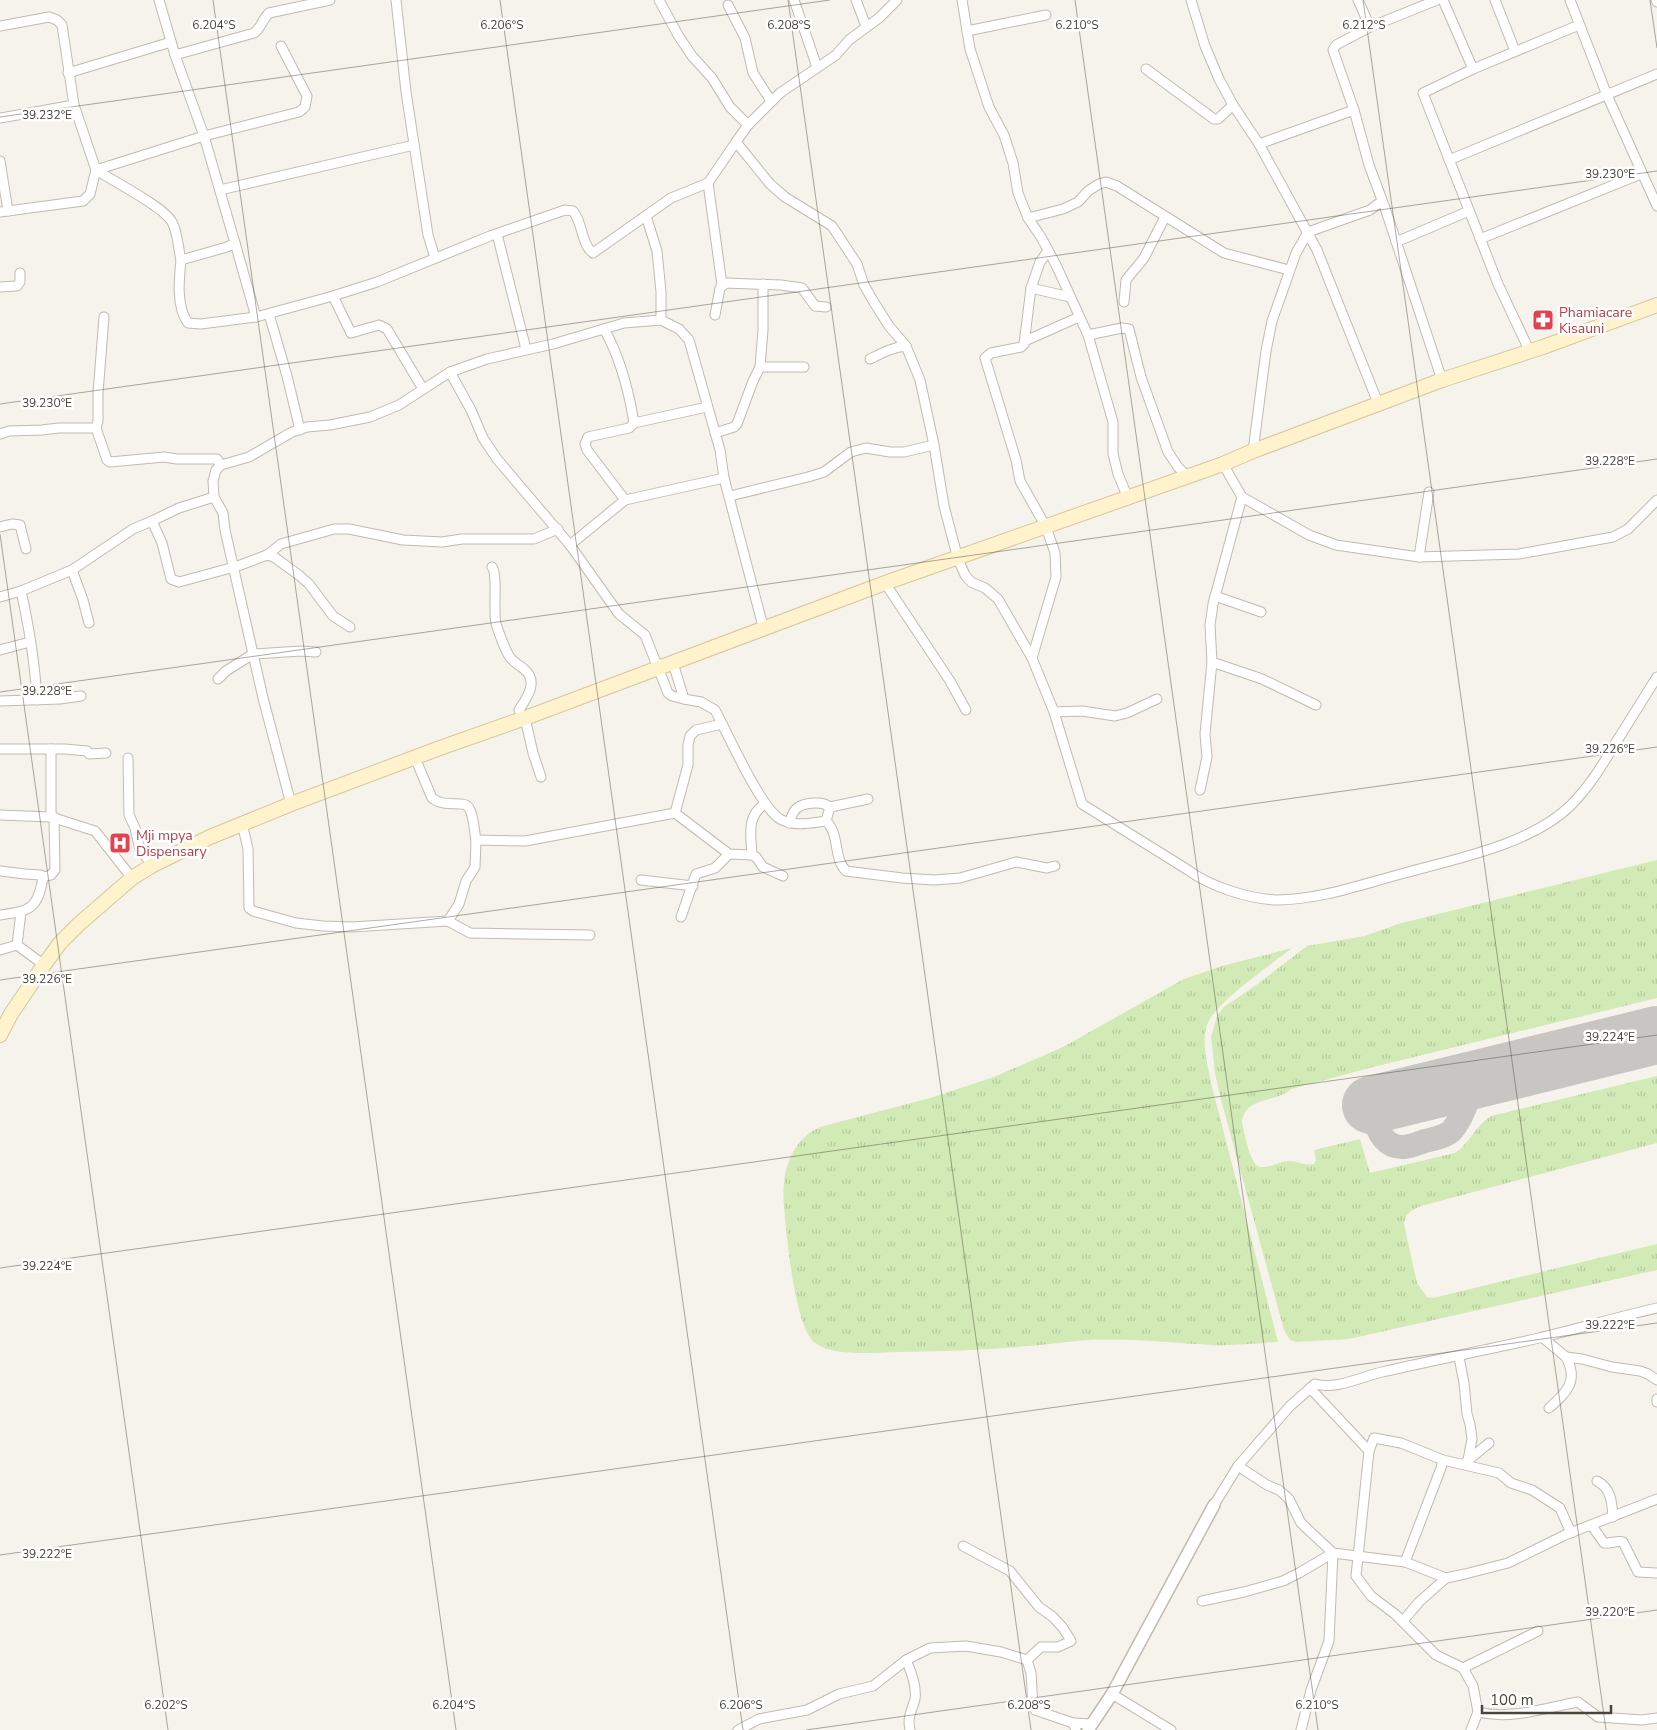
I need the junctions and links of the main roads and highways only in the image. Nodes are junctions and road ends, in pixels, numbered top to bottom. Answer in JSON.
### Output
{"nodes":[{"id":1,"x":1657,"y":305,"type":"edge"},
{"id":2,"x":0,"y":1035,"type":"edge"}],
"edges":[{"from":1,"to":2,"type":"main road"}]}
